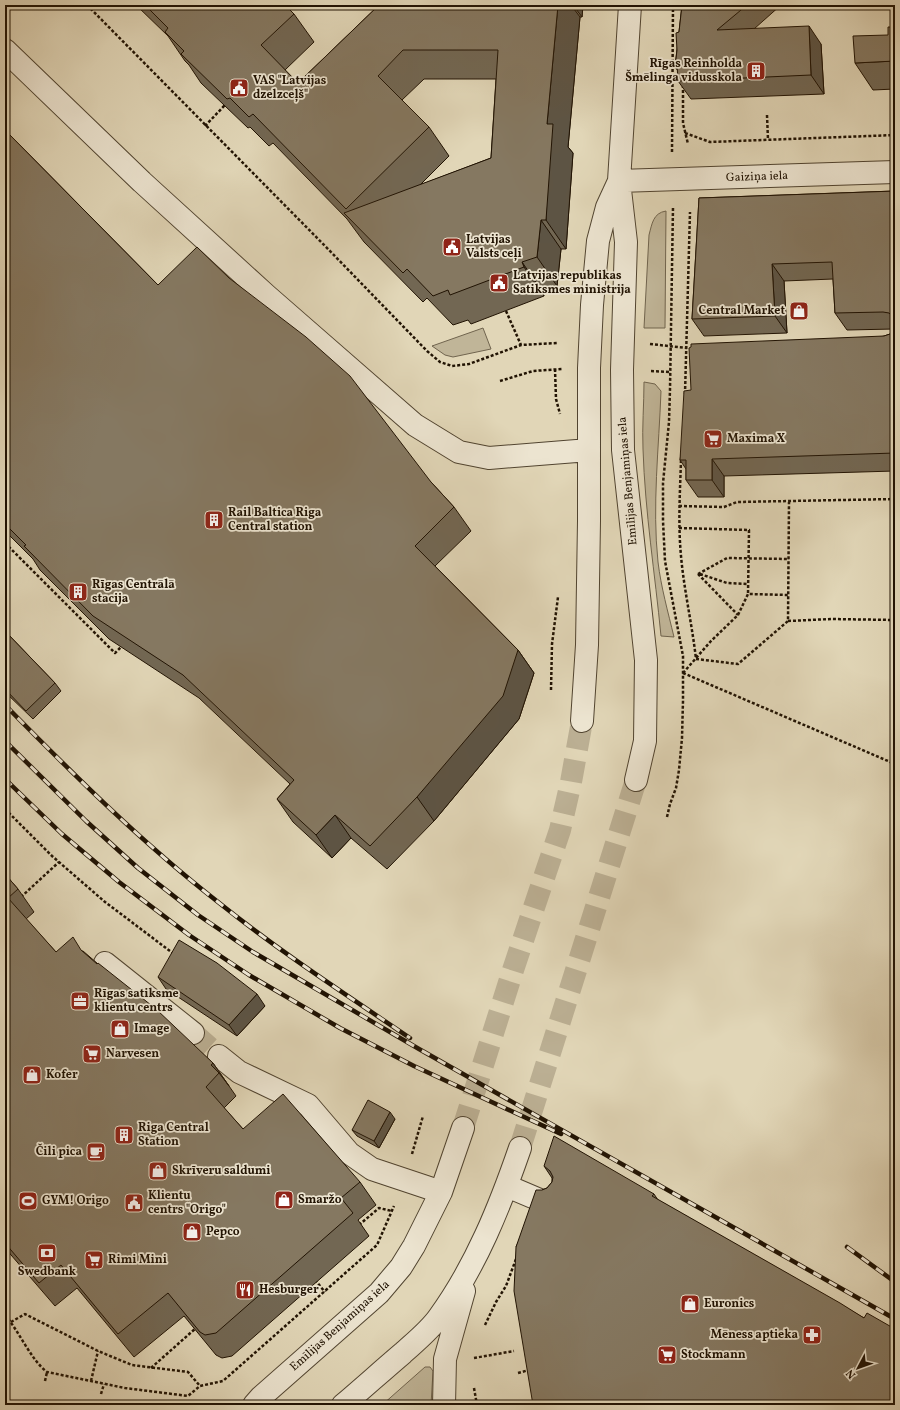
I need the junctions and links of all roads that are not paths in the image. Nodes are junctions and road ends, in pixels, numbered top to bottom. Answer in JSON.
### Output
{"nodes":[{"id":1,"x":630,"y":5,"type":"edge"},
{"id":2,"x":5,"y":50,"type":"edge"},
{"id":3,"x":895,"y":172,"type":"edge"},
{"id":4,"x":619,"y":181,"type":"junction"},
{"id":5,"x":589,"y":450,"type":"junction"},
{"id":6,"x":582,"y":721,"type":"tunnel mouth"},
{"id":7,"x":636,"y":780,"type":"tunnel mouth"},
{"id":8,"x":105,"y":963,"type":"dead end"},
{"id":9,"x":194,"y":1033,"type":"tunnel mouth"},
{"id":10,"x":219,"y":1056,"type":"tunnel mouth"},
{"id":11,"x":463,"y":1128,"type":"tunnel mouth"},
{"id":12,"x":520,"y":1148,"type":"tunnel mouth"},
{"id":13,"x":507,"y":1186,"type":"junction"},
{"id":14,"x":441,"y":1192,"type":"junction"},
{"id":15,"x":562,"y":1209,"type":"edge"},
{"id":16,"x":469,"y":1269,"type":"junction"},
{"id":17,"x":254,"y":1405,"type":"edge"},
{"id":18,"x":344,"y":1405,"type":"edge"},
{"id":19,"x":444,"y":1405,"type":"edge"}],
"edges":[{"from":1,"to":4,"type":"street","name":"Emīlijas Benjamiņas iela"},
{"from":2,"to":5,"type":"street"},
{"from":3,"to":4,"type":"street","name":"Gaiziņa iela"},
{"from":4,"to":5,"type":"street","name":"Emīlijas Benjamiņas iela"},
{"from":4,"to":7,"type":"street","name":"Emīlijas Benjamiņas iela"},
{"from":5,"to":6,"type":"street","name":"Emīlijas Benjamiņas iela"},
{"from":8,"to":9,"type":"street"},
{"from":10,"to":14,"type":"street"},
{"from":11,"to":14,"type":"street","name":"Emīlijas Benjamiņas iela"},
{"from":12,"to":13,"type":"street"},
{"from":13,"to":15,"type":"street"},
{"from":13,"to":16,"type":"street"},
{"from":14,"to":17,"type":"street","name":"Emīlijas Benjamiņas iela"},
{"from":16,"to":18,"type":"street"},
{"from":16,"to":19,"type":"street"}]}
